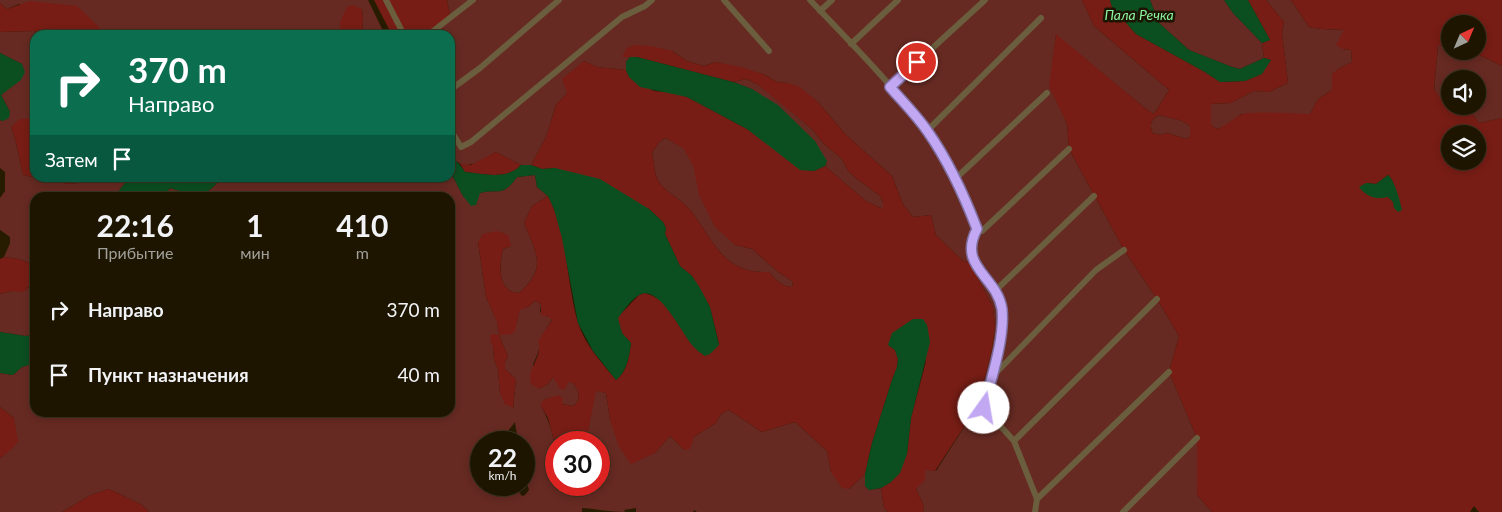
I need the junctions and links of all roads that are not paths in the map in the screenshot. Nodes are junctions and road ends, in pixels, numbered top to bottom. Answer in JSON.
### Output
{"nodes":[{"id":1,"x":386,"y":0,"type":"edge"},
{"id":2,"x":473,"y":0,"type":"edge"},
{"id":3,"x":559,"y":0,"type":"edge"},
{"id":4,"x":652,"y":0,"type":"edge"},
{"id":5,"x":724,"y":0,"type":"edge"},
{"id":6,"x":810,"y":0,"type":"edge"},
{"id":7,"x":832,"y":0,"type":"edge"},
{"id":8,"x":898,"y":0,"type":"edge"},
{"id":9,"x":985,"y":0,"type":"edge"},
{"id":10,"x":820,"y":11,"type":"junction"},
{"id":11,"x":1041,"y":18,"type":"dead end"},
{"id":12,"x":401,"y":30,"type":"edge"},
{"id":13,"x":434,"y":30,"type":"edge"},
{"id":14,"x":851,"y":44,"type":"junction"},
{"id":15,"x":769,"y":50,"type":"dead end"},
{"id":16,"x":455,"y":86,"type":"edge"},
{"id":17,"x":890,"y":87,"type":"junction"},
{"id":18,"x":1047,"y":93,"type":"dead end"},
{"id":19,"x":927,"y":131,"type":"junction"},
{"id":20,"x":455,"y":136,"type":"edge"},
{"id":21,"x":1069,"y":149,"type":"dead end"},
{"id":22,"x":955,"y":179,"type":"junction"},
{"id":23,"x":1094,"y":196,"type":"dead end"},
{"id":24,"x":977,"y":229,"type":"junction"},
{"id":25,"x":1124,"y":250,"type":"dead end"},
{"id":26,"x":995,"y":291,"type":"junction"},
{"id":27,"x":1157,"y":299,"type":"dead end"},
{"id":28,"x":1169,"y":372,"type":"dead end"},
{"id":29,"x":992,"y":378,"type":"junction"},
{"id":30,"x":1196,"y":438,"type":"dead end"},
{"id":31,"x":1014,"y":441,"type":"junction"},
{"id":32,"x":1037,"y":499,"type":"junction"},
{"id":33,"x":1035,"y":512,"type":"edge"},
{"id":34,"x":1123,"y":512,"type":"edge"}],
"edges":[{"from":1,"to":12,"type":"street"},
{"from":2,"to":13,"type":"street"},
{"from":3,"to":16,"type":"street"},
{"from":4,"to":20,"type":"street"},
{"from":5,"to":15,"type":"street"},
{"from":6,"to":10,"type":"street"},
{"from":7,"to":10,"type":"street"},
{"from":8,"to":14,"type":"street"},
{"from":9,"to":17,"type":"street"},
{"from":10,"to":14,"type":"street"},
{"from":11,"to":19,"type":"street"},
{"from":14,"to":17,"type":"street"},
{"from":17,"to":19,"type":"street"},
{"from":18,"to":22,"type":"street"},
{"from":19,"to":22,"type":"street"},
{"from":21,"to":24,"type":"street"},
{"from":22,"to":24,"type":"street"},
{"from":23,"to":26,"type":"street"},
{"from":24,"to":26,"type":"street"},
{"from":25,"to":29,"type":"street"},
{"from":26,"to":29,"type":"street"},
{"from":27,"to":31,"type":"street"},
{"from":28,"to":32,"type":"street"},
{"from":29,"to":31,"type":"street"},
{"from":30,"to":34,"type":"street"},
{"from":31,"to":32,"type":"street"},
{"from":32,"to":33,"type":"street"}]}
